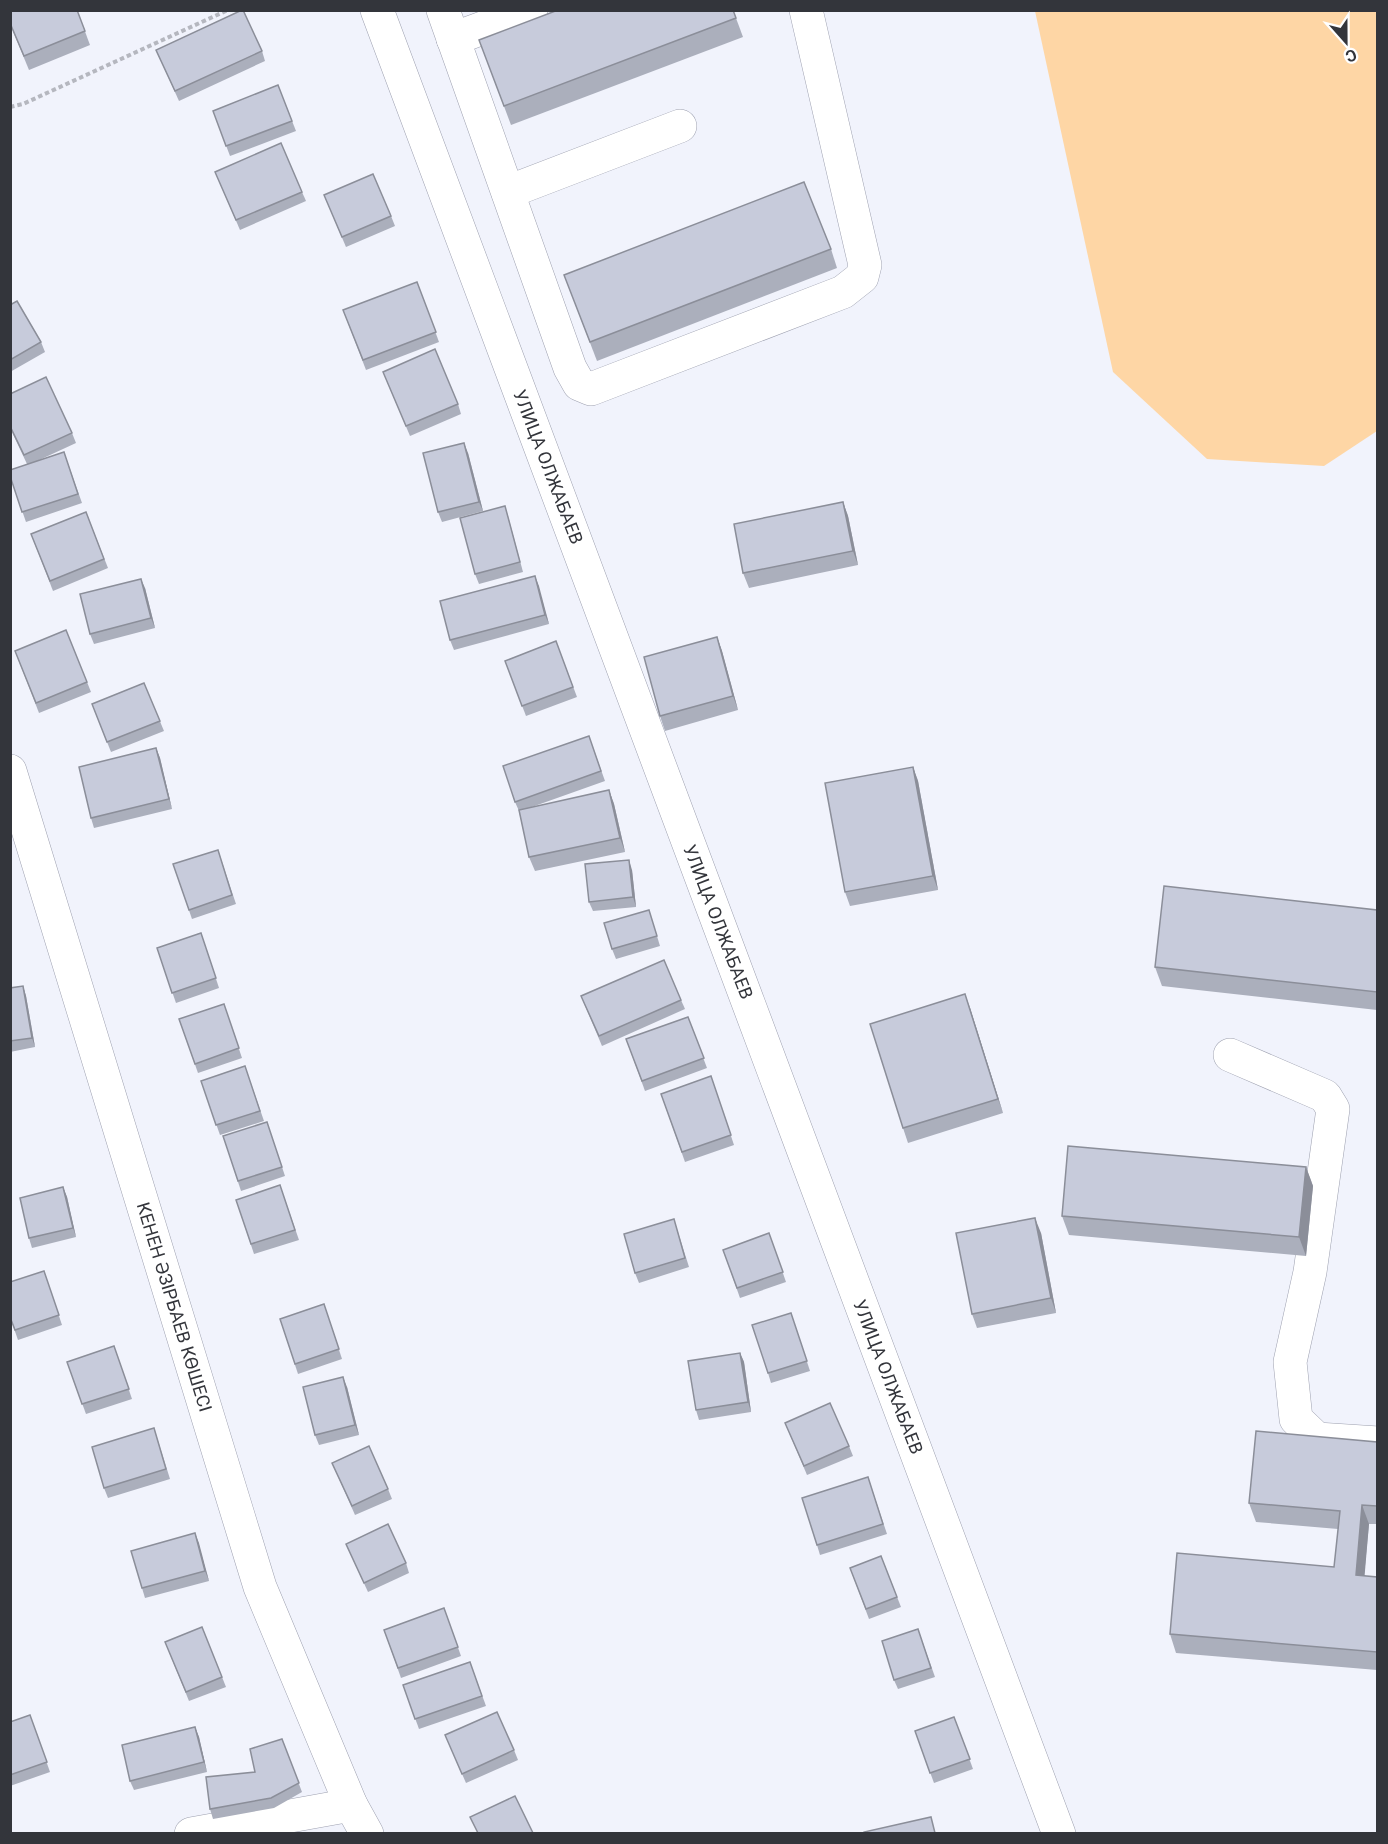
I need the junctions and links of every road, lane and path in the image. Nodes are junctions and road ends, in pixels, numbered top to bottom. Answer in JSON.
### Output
{"nodes":[{"id":1,"x":228,"y":10,"type":"edge"},
{"id":2,"x":377,"y":10,"type":"edge"},
{"id":3,"x":531,"y":10,"type":"edge"},
{"id":4,"x":806,"y":10,"type":"edge"},
{"id":5,"x":448,"y":25,"type":"edge"},
{"id":6,"x":10,"y":107,"type":"edge"},
{"id":7,"x":680,"y":126,"type":"dead end"},
{"id":8,"x":508,"y":192,"type":"junction"},
{"id":9,"x":10,"y":771,"type":"edge"},
{"id":10,"x":1230,"y":1055,"type":"dead end"},
{"id":11,"x":1377,"y":1443,"type":"edge"},
{"id":12,"x":351,"y":1805,"type":"junction"},
{"id":13,"x":191,"y":1833,"type":"edge"},
{"id":14,"x":367,"y":1833,"type":"edge"},
{"id":15,"x":1059,"y":1833,"type":"edge"}],
"edges":[{"from":1,"to":6,"type":"path"},
{"from":2,"to":15,"type":"street","name":"УЛИЦА ОЛЖАБАЕВ"},
{"from":3,"to":5,"type":"street"},
{"from":4,"to":8,"type":"street"},
{"from":5,"to":8,"type":"street"},
{"from":7,"to":8,"type":"street"},
{"from":9,"to":12,"type":"street","name":"КЕНЕН ӘЗІРБАЕВ КӨШЕСІ"},
{"from":10,"to":11,"type":"street"},
{"from":12,"to":13,"type":"street"},
{"from":12,"to":14,"type":"street","name":"КЕНЕН ӘЗІРБАЕВ КӨШЕСІ"}]}
